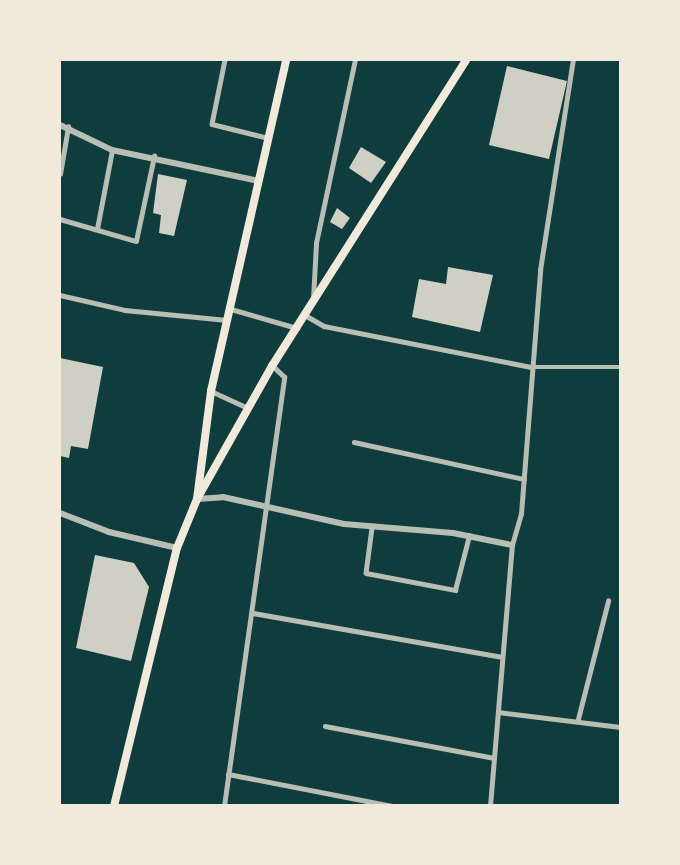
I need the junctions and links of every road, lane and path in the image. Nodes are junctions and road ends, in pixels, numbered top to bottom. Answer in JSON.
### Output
{"nodes":[{"id":1,"x":225,"y":60,"type":"edge"},
{"id":2,"x":286,"y":60,"type":"edge"},
{"id":3,"x":355,"y":60,"type":"edge"},
{"id":4,"x":466,"y":60,"type":"edge"},
{"id":5,"x":573,"y":60,"type":"edge"},
{"id":6,"x":60,"y":125,"type":"edge"},
{"id":7,"x":68,"y":127,"type":"junction"},
{"id":8,"x":269,"y":138,"type":"junction"},
{"id":9,"x":113,"y":150,"type":"junction"},
{"id":10,"x":154,"y":156,"type":"junction"},
{"id":11,"x":60,"y":174,"type":"edge"},
{"id":12,"x":259,"y":181,"type":"junction"},
{"id":13,"x":60,"y":219,"type":"edge"},
{"id":14,"x":97,"y":229,"type":"junction"},
{"id":15,"x":60,"y":295,"type":"edge"},
{"id":16,"x":313,"y":299,"type":"junction"},
{"id":17,"x":231,"y":309,"type":"junction"},
{"id":18,"x":305,"y":315,"type":"junction"},
{"id":19,"x":228,"y":321,"type":"junction"},
{"id":20,"x":297,"y":328,"type":"junction"},
{"id":21,"x":272,"y":366,"type":"junction"},
{"id":22,"x":532,"y":367,"type":"junction"},
{"id":23,"x":621,"y":367,"type":"edge"},
{"id":24,"x":211,"y":391,"type":"junction"},
{"id":25,"x":248,"y":408,"type":"junction"},
{"id":26,"x":354,"y":442,"type":"dead end"},
{"id":27,"x":524,"y":479,"type":"junction"},
{"id":28,"x":197,"y":499,"type":"junction"},
{"id":29,"x":266,"y":505,"type":"junction"},
{"id":30,"x":60,"y":513,"type":"edge"},
{"id":31,"x":372,"y":528,"type":"junction"},
{"id":32,"x":469,"y":536,"type":"junction"},
{"id":33,"x":512,"y":545,"type":"junction"},
{"id":34,"x":177,"y":548,"type":"junction"},
{"id":35,"x":608,"y":601,"type":"dead end"},
{"id":36,"x":253,"y":613,"type":"junction"},
{"id":37,"x":502,"y":657,"type":"junction"},
{"id":38,"x":498,"y":712,"type":"junction"},
{"id":39,"x":578,"y":719,"type":"junction"},
{"id":40,"x":325,"y":726,"type":"dead end"},
{"id":41,"x":621,"y":727,"type":"edge"},
{"id":42,"x":494,"y":758,"type":"junction"},
{"id":43,"x":228,"y":774,"type":"junction"},
{"id":44,"x":114,"y":806,"type":"edge"},
{"id":45,"x":224,"y":806,"type":"edge"},
{"id":46,"x":392,"y":806,"type":"edge"},
{"id":47,"x":490,"y":806,"type":"edge"}],
"edges":[{"from":1,"to":8,"type":"street"},
{"from":2,"to":8,"type":"main road"},
{"from":3,"to":16,"type":"street"},
{"from":4,"to":16,"type":"main road"},
{"from":5,"to":22,"type":"street"},
{"from":6,"to":7,"type":"street"},
{"from":7,"to":9,"type":"street"},
{"from":7,"to":11,"type":"street"},
{"from":8,"to":12,"type":"main road"},
{"from":9,"to":10,"type":"street"},
{"from":9,"to":14,"type":"street"},
{"from":10,"to":12,"type":"street"},
{"from":10,"to":14,"type":"street"},
{"from":12,"to":17,"type":"main road"},
{"from":13,"to":14,"type":"street"},
{"from":15,"to":19,"type":"street"},
{"from":16,"to":18,"type":"main road"},
{"from":17,"to":19,"type":"main road"},
{"from":17,"to":20,"type":"street"},
{"from":18,"to":20,"type":"main road"},
{"from":18,"to":22,"type":"street"},
{"from":19,"to":24,"type":"main road"},
{"from":20,"to":21,"type":"main road"},
{"from":21,"to":25,"type":"main road"},
{"from":21,"to":29,"type":"street"},
{"from":22,"to":23,"type":"street"},
{"from":22,"to":27,"type":"street"},
{"from":24,"to":25,"type":"street"},
{"from":24,"to":28,"type":"main road"},
{"from":25,"to":28,"type":"main road"},
{"from":26,"to":27,"type":"street"},
{"from":27,"to":33,"type":"street"},
{"from":28,"to":29,"type":"street"},
{"from":28,"to":34,"type":"main road"},
{"from":29,"to":31,"type":"street"},
{"from":29,"to":36,"type":"street"},
{"from":30,"to":34,"type":"street"},
{"from":31,"to":32,"type":"street"},
{"from":31,"to":32,"type":"street"},
{"from":32,"to":33,"type":"street"},
{"from":33,"to":37,"type":"street"},
{"from":34,"to":44,"type":"main road"},
{"from":35,"to":39,"type":"street"},
{"from":36,"to":37,"type":"street"},
{"from":36,"to":43,"type":"street"},
{"from":37,"to":38,"type":"street"},
{"from":38,"to":39,"type":"street"},
{"from":38,"to":42,"type":"street"},
{"from":39,"to":41,"type":"street"},
{"from":40,"to":42,"type":"street"},
{"from":42,"to":47,"type":"street"},
{"from":43,"to":45,"type":"street"},
{"from":43,"to":46,"type":"street"}]}
